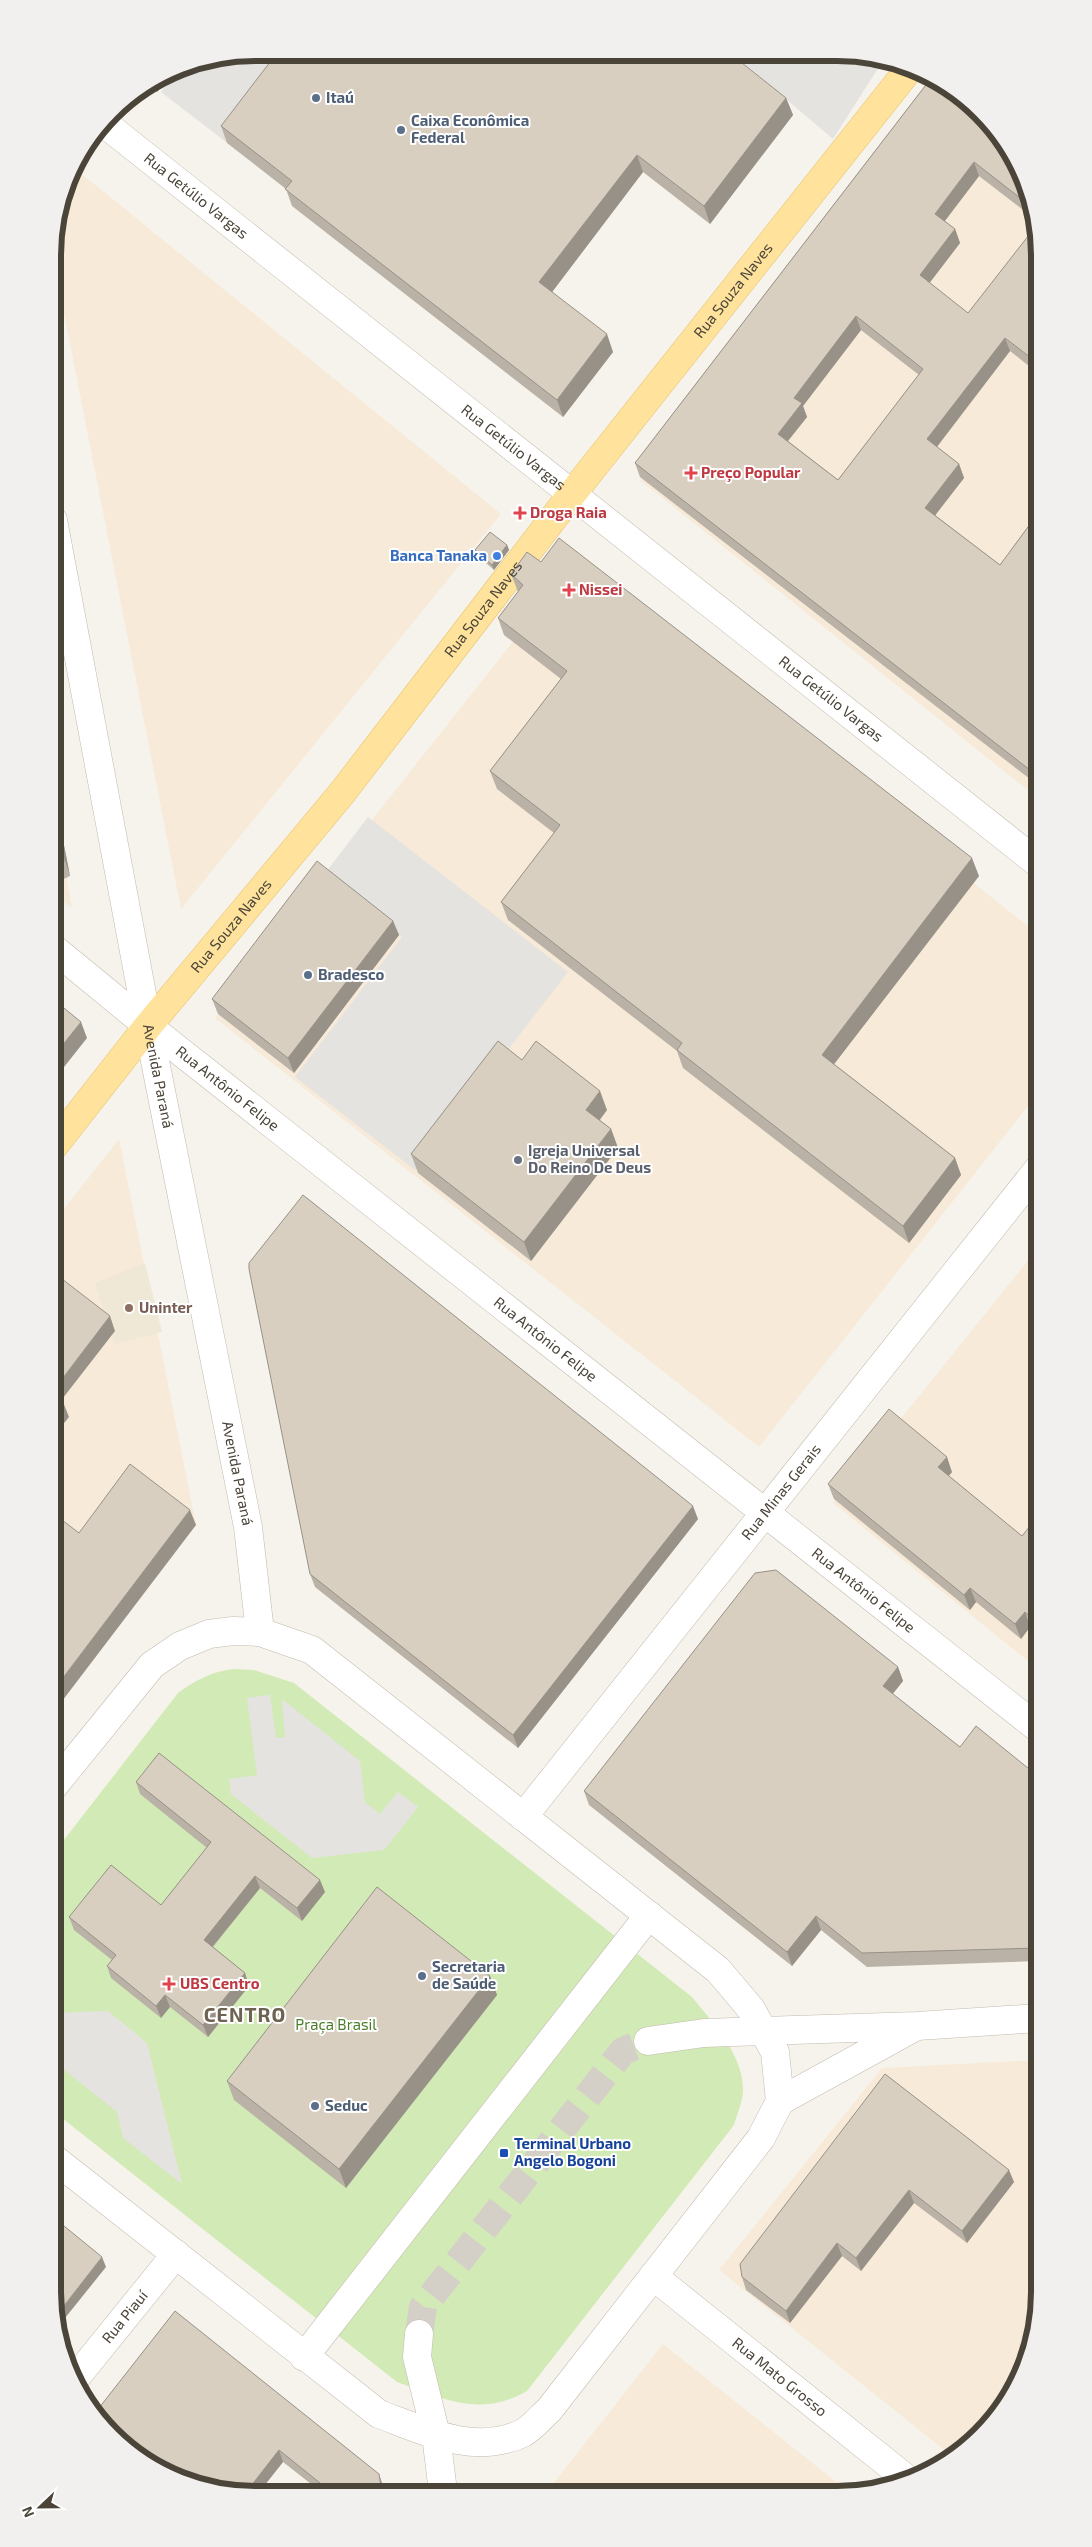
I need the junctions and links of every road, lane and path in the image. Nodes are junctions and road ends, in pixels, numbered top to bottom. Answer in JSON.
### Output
{"nodes":[{"id":1,"x":905,"y":74,"type":"edge"},
{"id":2,"x":109,"y":127,"type":"edge"},
{"id":3,"x":572,"y":494,"type":"junction"},
{"id":4,"x":61,"y":563,"type":"edge"},
{"id":5,"x":1031,"y":858,"type":"edge"},
{"id":6,"x":61,"y":955,"type":"edge"},
{"id":7,"x":148,"y":1026,"type":"junction"},
{"id":8,"x":61,"y":1137,"type":"edge"},
{"id":9,"x":1031,"y":1178,"type":"edge"},
{"id":10,"x":766,"y":1511,"type":"junction"},
{"id":11,"x":260,"y":1632,"type":"junction"},
{"id":12,"x":1031,"y":1722,"type":"edge"},
{"id":13,"x":61,"y":1777,"type":"edge"},
{"id":14,"x":523,"y":1817,"type":"junction"},
{"id":15,"x":648,"y":1915,"type":"junction"},
{"id":16,"x":1031,"y":2019,"type":"edge"},
{"id":17,"x":916,"y":2026,"type":"junction"},
{"id":18,"x":764,"y":2031,"type":"junction"},
{"id":19,"x":648,"y":2041,"type":"tunnel mouth"},
{"id":20,"x":780,"y":2101,"type":"junction"},
{"id":21,"x":61,"y":2165,"type":"edge"},
{"id":22,"x":176,"y":2254,"type":"junction"},
{"id":23,"x":653,"y":2276,"type":"junction"},
{"id":24,"x":419,"y":2334,"type":"tunnel mouth"},
{"id":25,"x":304,"y":2357,"type":"junction"},
{"id":26,"x":79,"y":2374,"type":"edge"},
{"id":27,"x":436,"y":2435,"type":"junction"},
{"id":28,"x":901,"y":2474,"type":"edge"},
{"id":29,"x":442,"y":2486,"type":"edge"}],
"edges":[{"from":1,"to":3,"type":"main road","name":"Rua Souza Naves"},
{"from":2,"to":3,"type":"street","name":"Rua Getúlio Vargas"},
{"from":3,"to":5,"type":"street","name":"Rua Getúlio Vargas"},
{"from":3,"to":7,"type":"main road","name":"Rua Souza Naves"},
{"from":4,"to":7,"type":"street","name":"Avenida Paraná"},
{"from":6,"to":7,"type":"street","name":"Rua Antônio Felipe"},
{"from":7,"to":8,"type":"main road","name":"Rua Souza Naves"},
{"from":7,"to":10,"type":"street","name":"Rua Antônio Felipe"},
{"from":7,"to":11,"type":"street","name":"Avenida Paraná"},
{"from":9,"to":10,"type":"street","name":"Rua Minas Gerais"},
{"from":10,"to":12,"type":"street","name":"Rua Antônio Felipe"},
{"from":10,"to":14,"type":"street","name":"Rua Minas Gerais"},
{"from":11,"to":13,"type":"street"},
{"from":11,"to":14,"type":"street"},
{"from":14,"to":15,"type":"street"},
{"from":15,"to":18,"type":"street"},
{"from":15,"to":25,"type":"street"},
{"from":16,"to":17,"type":"street"},
{"from":17,"to":18,"type":"street"},
{"from":17,"to":20,"type":"street"},
{"from":18,"to":19,"type":"street"},
{"from":18,"to":20,"type":"street"},
{"from":20,"to":23,"type":"street"},
{"from":21,"to":22,"type":"street"},
{"from":22,"to":25,"type":"street"},
{"from":22,"to":26,"type":"street","name":"Rua Piauí"},
{"from":23,"to":27,"type":"street"},
{"from":23,"to":28,"type":"street","name":"Rua Mato Grosso"},
{"from":24,"to":27,"type":"street"},
{"from":25,"to":27,"type":"street"},
{"from":27,"to":29,"type":"street"}]}
